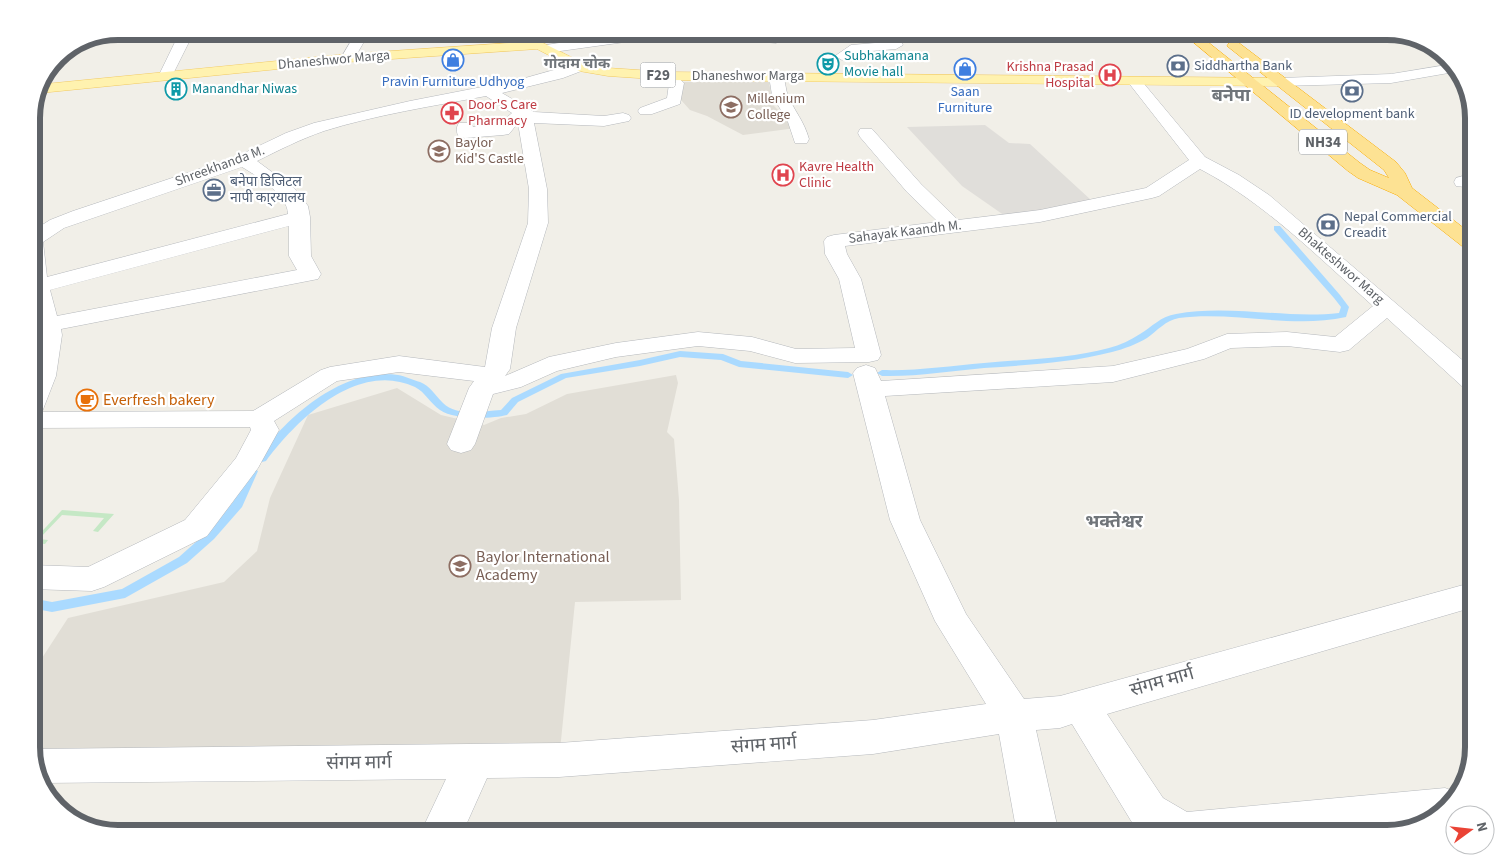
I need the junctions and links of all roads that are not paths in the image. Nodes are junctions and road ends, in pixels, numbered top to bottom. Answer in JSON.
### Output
{"nodes":[{"id":1,"x":183,"y":40,"type":"edge"},
{"id":2,"x":359,"y":40,"type":"edge"},
{"id":3,"x":538,"y":40,"type":"edge"},
{"id":4,"x":605,"y":40,"type":"edge"},
{"id":5,"x":772,"y":40,"type":"edge"},
{"id":6,"x":893,"y":40,"type":"edge"},
{"id":7,"x":1197,"y":40,"type":"edge"},
{"id":8,"x":1225,"y":40,"type":"edge"},
{"id":9,"x":542,"y":47,"type":"junction"},
{"id":10,"x":842,"y":56,"type":"dead end"},
{"id":11,"x":348,"y":58,"type":"junction"},
{"id":12,"x":579,"y":67,"type":"junction"},
{"id":13,"x":1448,"y":70,"type":"edge"},
{"id":14,"x":165,"y":76,"type":"junction"},
{"id":15,"x":668,"y":76,"type":"junction"},
{"id":16,"x":771,"y":76,"type":"junction"},
{"id":17,"x":1135,"y":82,"type":"junction"},
{"id":18,"x":1249,"y":82,"type":"junction"},
{"id":19,"x":1281,"y":82,"type":"junction"},
{"id":20,"x":46,"y":89,"type":"edge"},
{"id":21,"x":489,"y":91,"type":"junction"},
{"id":22,"x":646,"y":111,"type":"dead end"},
{"id":23,"x":527,"y":115,"type":"junction"},
{"id":24,"x":623,"y":118,"type":"dead end"},
{"id":25,"x":465,"y":126,"type":"dead end"},
{"id":26,"x":866,"y":133,"type":"dead end"},
{"id":27,"x":801,"y":139,"type":"dead end"},
{"id":28,"x":244,"y":160,"type":"junction"},
{"id":29,"x":1198,"y":161,"type":"junction"},
{"id":30,"x":1404,"y":191,"type":"junction"},
{"id":31,"x":300,"y":217,"type":"junction"},
{"id":32,"x":954,"y":227,"type":"junction"},
{"id":33,"x":40,"y":235,"type":"edge"},
{"id":34,"x":1465,"y":239,"type":"edge"},
{"id":35,"x":40,"y":285,"type":"edge"},
{"id":36,"x":40,"y":295,"type":"edge"},
{"id":37,"x":1387,"y":306,"type":"junction"},
{"id":38,"x":47,"y":325,"type":"junction"},
{"id":39,"x":869,"y":355,"type":"junction"},
{"id":40,"x":1465,"y":376,"type":"edge"},
{"id":41,"x":487,"y":382,"type":"junction"},
{"id":42,"x":40,"y":384,"type":"edge"},
{"id":43,"x":871,"y":389,"type":"junction"},
{"id":44,"x":259,"y":419,"type":"junction"},
{"id":45,"x":40,"y":420,"type":"edge"},
{"id":46,"x":461,"y":444,"type":"dead end"},
{"id":47,"x":40,"y":577,"type":"edge"},
{"id":48,"x":1465,"y":597,"type":"edge"},
{"id":49,"x":1080,"y":706,"type":"junction"},
{"id":50,"x":1014,"y":716,"type":"junction"},
{"id":51,"x":475,"y":761,"type":"junction"},
{"id":52,"x":43,"y":766,"type":"edge"},
{"id":53,"x":1435,"y":808,"type":"edge"},
{"id":54,"x":445,"y":825,"type":"edge"},
{"id":55,"x":1036,"y":825,"type":"edge"},
{"id":56,"x":1171,"y":825,"type":"edge"},
{"id":57,"x":1256,"y":825,"type":"edge"}],
"edges":[{"from":1,"to":14,"type":"street"},
{"from":2,"to":11,"type":"street"},
{"from":3,"to":9,"type":"street"},
{"from":4,"to":9,"type":"street"},
{"from":5,"to":16,"type":"street"},
{"from":6,"to":10,"type":"street"},
{"from":7,"to":18,"type":"highway","number":"NH34"},
{"from":8,"to":19,"type":"highway","number":"NH34"},
{"from":9,"to":11,"type":"main road","name":"Dhaneshwor Marga"},
{"from":9,"to":12,"type":"main road","name":"Dhaneshwor Marga","number":"F29"},
{"from":11,"to":14,"type":"main road","name":"Dhaneshwor Marga"},
{"from":12,"to":15,"type":"main road","name":"Dhaneshwor Marga","number":"F29"},
{"from":12,"to":21,"type":"street","name":"Shreekhanda M."},
{"from":13,"to":19,"type":"street"},
{"from":14,"to":20,"type":"main road","name":"Dhaneshwor Marga"},
{"from":15,"to":16,"type":"main road","name":"Dhaneshwor Marga","number":"F29"},
{"from":15,"to":22,"type":"street"},
{"from":16,"to":17,"type":"main road","name":"Dhaneshwor Marga","number":"F29"},
{"from":16,"to":27,"type":"street"},
{"from":17,"to":18,"type":"main road","name":"Dhaneshwor Marga","number":"F29"},
{"from":17,"to":29,"type":"street"},
{"from":18,"to":19,"type":"main road","name":"Dhaneshwor Marga","number":"F29"},
{"from":18,"to":30,"type":"highway","number":"NH34"},
{"from":19,"to":30,"type":"highway","number":"NH34"},
{"from":21,"to":23,"type":"street"},
{"from":21,"to":28,"type":"street","name":"Shreekhanda M."},
{"from":23,"to":24,"type":"street"},
{"from":23,"to":25,"type":"street"},
{"from":23,"to":41,"type":"street"},
{"from":26,"to":32,"type":"street"},
{"from":28,"to":31,"type":"street"},
{"from":28,"to":33,"type":"street","name":"Shreekhanda M."},
{"from":29,"to":32,"type":"street","name":"Sahayak Kaandh M."},
{"from":29,"to":37,"type":"street","name":"Bhakteshwor Marg"},
{"from":30,"to":34,"type":"highway","number":"NH34"},
{"from":31,"to":35,"type":"street"},
{"from":31,"to":38,"type":"street"},
{"from":32,"to":39,"type":"street","name":"Sahayak Kaandh M."},
{"from":36,"to":38,"type":"street","name":"Shreekhanda M."},
{"from":37,"to":40,"type":"street","name":"Bhakteshwor Marg"},
{"from":37,"to":43,"type":"street"},
{"from":38,"to":42,"type":"street","name":"Shreekhanda M."},
{"from":39,"to":41,"type":"street"},
{"from":39,"to":43,"type":"street"},
{"from":41,"to":44,"type":"street"},
{"from":41,"to":46,"type":"street"},
{"from":43,"to":50,"type":"street"},
{"from":44,"to":45,"type":"street"},
{"from":44,"to":47,"type":"street"},
{"from":48,"to":49,"type":"street","name":"संगम मार्ग"},
{"from":49,"to":50,"type":"street","name":"संगम मार्ग"},
{"from":49,"to":56,"type":"street"},
{"from":50,"to":51,"type":"street","name":"संगम मार्ग"},
{"from":50,"to":55,"type":"street"},
{"from":51,"to":52,"type":"street","name":"संगम मार्ग"},
{"from":51,"to":54,"type":"street"},
{"from":53,"to":57,"type":"street"}]}
